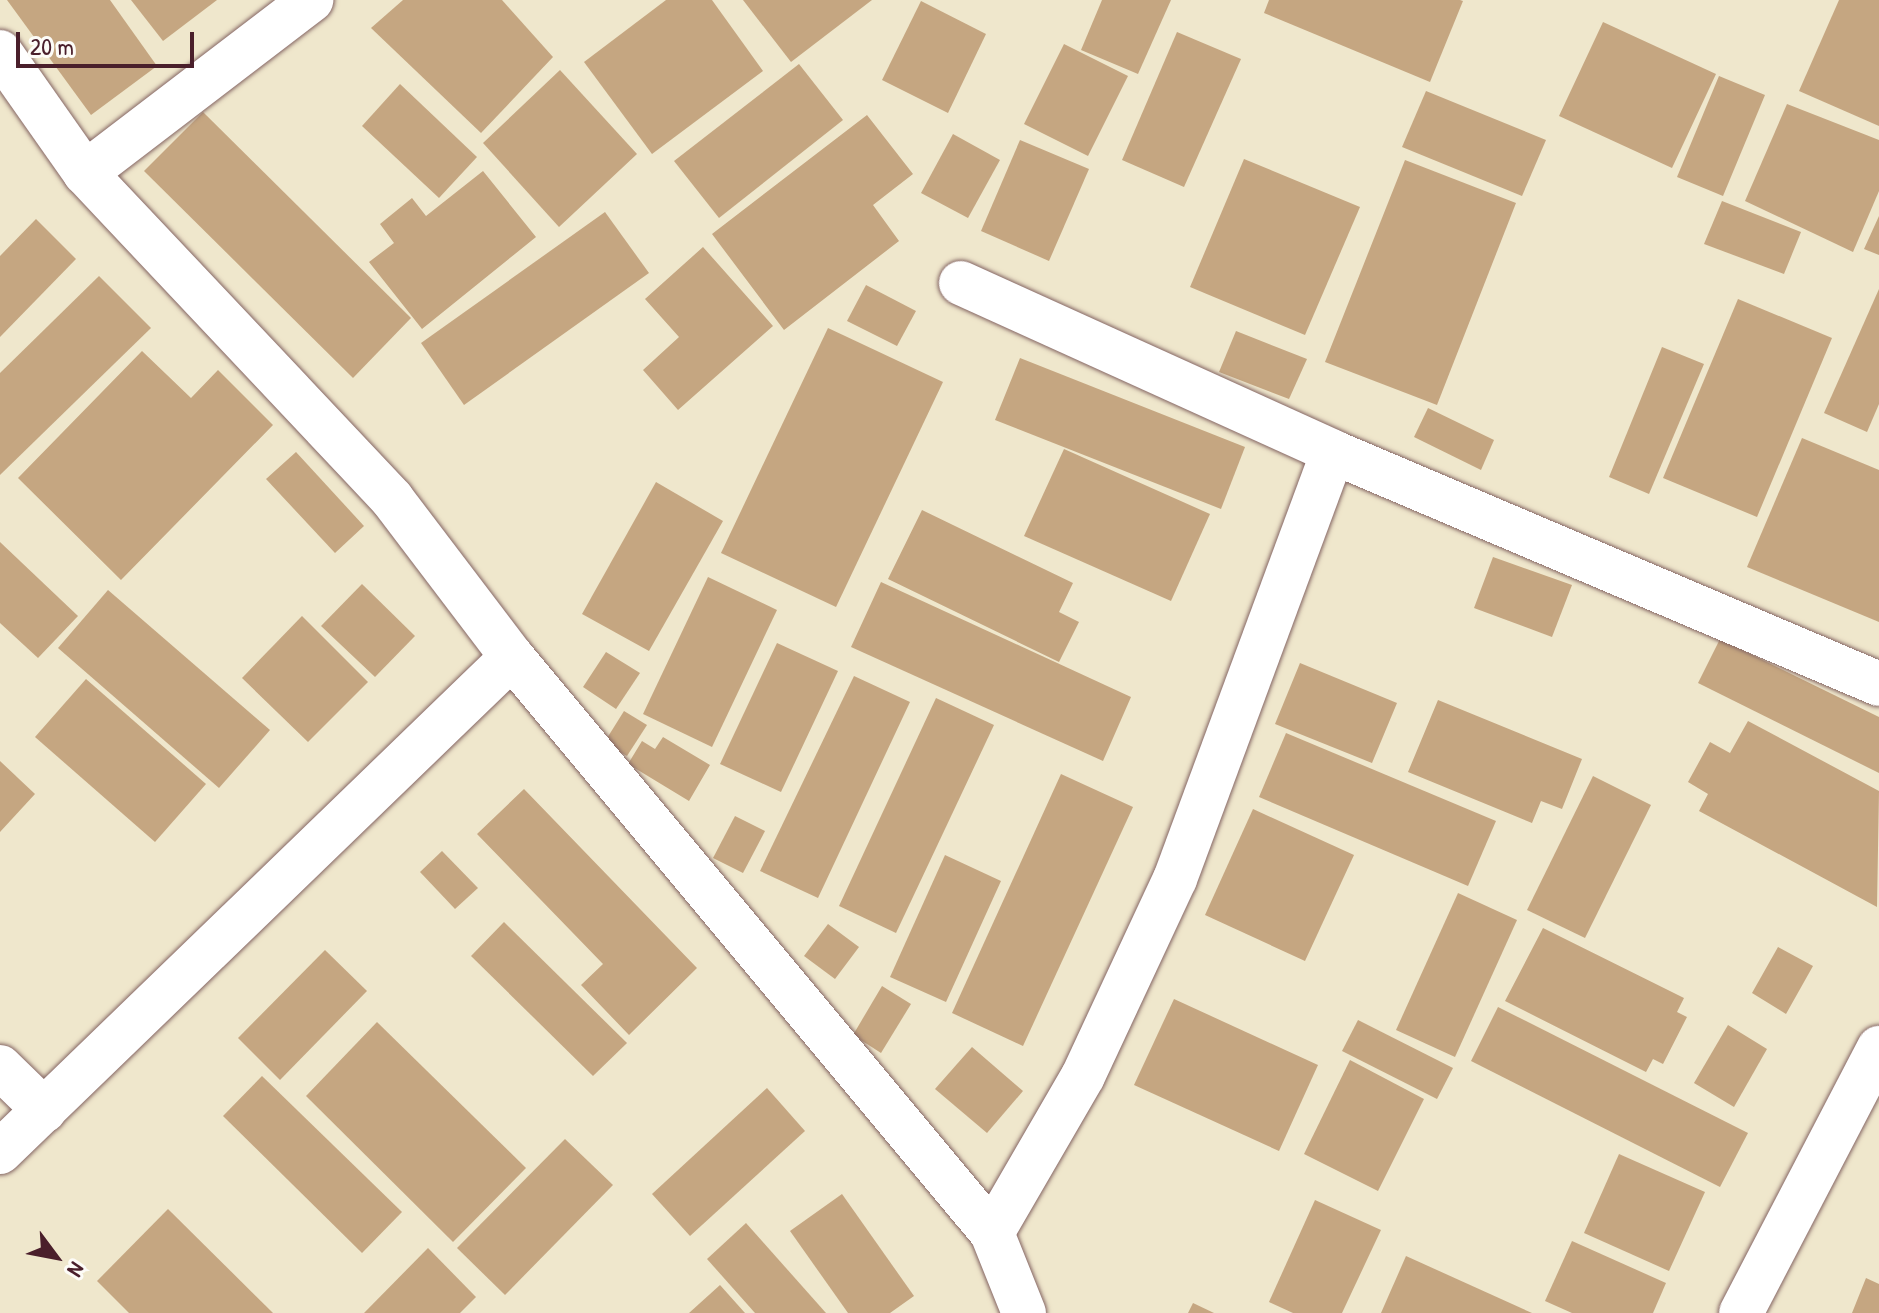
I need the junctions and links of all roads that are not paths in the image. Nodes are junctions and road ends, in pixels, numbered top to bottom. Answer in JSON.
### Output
{"nodes":[{"id":1,"x":311,"y":0,"type":"edge"},
{"id":2,"x":0,"y":52,"type":"edge"},
{"id":3,"x":85,"y":173,"type":"junction"},
{"id":4,"x":961,"y":283,"type":"dead end"},
{"id":5,"x":1333,"y":452,"type":"junction"},
{"id":6,"x":512,"y":657,"type":"junction"},
{"id":7,"x":1879,"y":684,"type":"edge"},
{"id":8,"x":1879,"y":1048,"type":"edge"},
{"id":9,"x":0,"y":1067,"type":"edge"},
{"id":10,"x":44,"y":1110,"type":"junction"},
{"id":11,"x":0,"y":1152,"type":"edge"},
{"id":12,"x":992,"y":1233,"type":"junction"},
{"id":13,"x":1024,"y":1313,"type":"edge"},
{"id":14,"x":1741,"y":1313,"type":"edge"}],
"edges":[{"from":1,"to":3,"type":"street"},
{"from":2,"to":3,"type":"street"},
{"from":3,"to":6,"type":"street"},
{"from":4,"to":5,"type":"street"},
{"from":5,"to":7,"type":"street"},
{"from":5,"to":12,"type":"street"},
{"from":6,"to":10,"type":"street"},
{"from":6,"to":12,"type":"street"},
{"from":8,"to":14,"type":"street"},
{"from":9,"to":10,"type":"street"},
{"from":10,"to":11,"type":"street"},
{"from":12,"to":13,"type":"street"}]}
